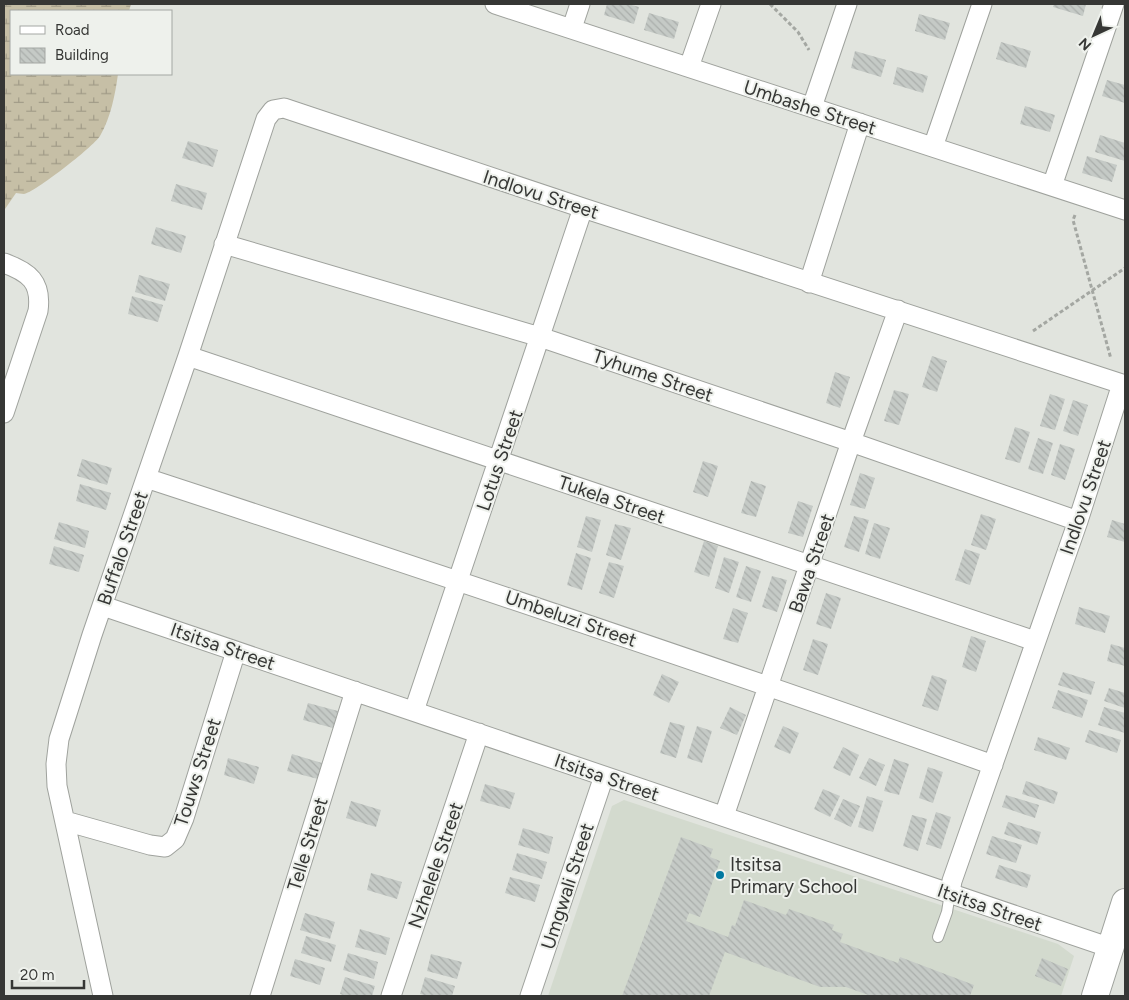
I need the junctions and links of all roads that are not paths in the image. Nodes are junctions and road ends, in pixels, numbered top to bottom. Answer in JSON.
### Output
{"nodes":[{"id":1,"x":496,"y":4,"type":"edge"},
{"id":2,"x":580,"y":4,"type":"edge"},
{"id":3,"x":711,"y":4,"type":"edge"},
{"id":4,"x":847,"y":4,"type":"edge"},
{"id":5,"x":982,"y":4,"type":"edge"},
{"id":6,"x":1114,"y":4,"type":"edge"},
{"id":7,"x":572,"y":28,"type":"junction"},
{"id":8,"x":689,"y":67,"type":"junction"},
{"id":9,"x":812,"y":107,"type":"junction"},
{"id":10,"x":273,"y":110,"type":"joint"},
{"id":11,"x":860,"y":123,"type":"junction"},
{"id":12,"x":932,"y":146,"type":"junction"},
{"id":13,"x":1052,"y":186,"type":"junction"},
{"id":14,"x":583,"y":208,"type":"junction"},
{"id":15,"x":1125,"y":210,"type":"edge"},
{"id":16,"x":224,"y":244,"type":"junction"},
{"id":17,"x":4,"y":263,"type":"edge"},
{"id":18,"x":809,"y":283,"type":"junction"},
{"id":19,"x":898,"y":310,"type":"junction"},
{"id":20,"x":540,"y":337,"type":"junction"},
{"id":21,"x":188,"y":356,"type":"junction"},
{"id":22,"x":4,"y":413,"type":"edge"},
{"id":23,"x":852,"y":442,"type":"junction"},
{"id":24,"x":498,"y":461,"type":"junction"},
{"id":25,"x":146,"y":478,"type":"junction"},
{"id":26,"x":1078,"y":520,"type":"junction"},
{"id":27,"x":810,"y":566,"type":"junction"},
{"id":28,"x":458,"y":580,"type":"junction"},
{"id":29,"x":103,"y":606,"type":"junction"},
{"id":30,"x":1035,"y":641,"type":"junction"},
{"id":31,"x":236,"y":650,"type":"junction"},
{"id":32,"x":768,"y":685,"type":"junction"},
{"id":33,"x":355,"y":691,"type":"junction"},
{"id":34,"x":414,"y":711,"type":"junction"},
{"id":35,"x":479,"y":733,"type":"junction"},
{"id":36,"x":993,"y":765,"type":"junction"},
{"id":37,"x":604,"y":776,"type":"junction"},
{"id":38,"x":724,"y":816,"type":"junction"},
{"id":39,"x":65,"y":821,"type":"junction"},
{"id":40,"x":950,"y":893,"type":"junction"},
{"id":41,"x":1125,"y":902,"type":"edge"},
{"id":42,"x":938,"y":937,"type":"dead end"},
{"id":43,"x":1111,"y":948,"type":"junction"},
{"id":44,"x":103,"y":996,"type":"edge"},
{"id":45,"x":260,"y":996,"type":"edge"},
{"id":46,"x":390,"y":996,"type":"edge"},
{"id":47,"x":530,"y":996,"type":"edge"},
{"id":48,"x":1095,"y":996,"type":"edge"}],
"edges":[{"from":1,"to":7,"type":"street","name":"Umbashe Street"},
{"from":2,"to":7,"type":"street"},
{"from":3,"to":8,"type":"street"},
{"from":4,"to":9,"type":"street"},
{"from":5,"to":12,"type":"street"},
{"from":6,"to":13,"type":"street"},
{"from":7,"to":8,"type":"street","name":"Umbashe Street"},
{"from":8,"to":9,"type":"street","name":"Umbashe Street"},
{"from":9,"to":11,"type":"street","name":"Umbashe Street"},
{"from":10,"to":14,"type":"street","name":"Indlovu Street"},
{"from":10,"to":16,"type":"street","name":"Buffalo Street"},
{"from":11,"to":12,"type":"street","name":"Umbashe Street"},
{"from":11,"to":18,"type":"street"},
{"from":12,"to":13,"type":"street","name":"Umbashe Street"},
{"from":13,"to":15,"type":"street","name":"Umbashe Street"},
{"from":14,"to":18,"type":"street","name":"Indlovu Street"},
{"from":14,"to":20,"type":"street","name":"Lotus Street"},
{"from":16,"to":20,"type":"street","name":"Tyhume Street"},
{"from":16,"to":21,"type":"street","name":"Buffalo Street"},
{"from":17,"to":22,"type":"street"},
{"from":18,"to":19,"type":"street","name":"Indlovu Street"},
{"from":19,"to":23,"type":"street","name":"Bawa Street"},
{"from":19,"to":26,"type":"street","name":"Indlovu Street"},
{"from":20,"to":23,"type":"street","name":"Tyhume Street"},
{"from":20,"to":24,"type":"street","name":"Lotus Street"},
{"from":21,"to":24,"type":"street","name":"Tukela Street"},
{"from":21,"to":25,"type":"street","name":"Buffalo Street"},
{"from":23,"to":26,"type":"street","name":"Tyhume Street"},
{"from":23,"to":27,"type":"street","name":"Bawa Street"},
{"from":24,"to":27,"type":"street","name":"Tukela Street"},
{"from":24,"to":28,"type":"street","name":"Lotus Street"},
{"from":25,"to":28,"type":"street","name":"Umbeluzi Street"},
{"from":25,"to":29,"type":"street","name":"Buffalo Street"},
{"from":26,"to":30,"type":"street","name":"Indlovu Street"},
{"from":27,"to":30,"type":"street","name":"Tukela Street"},
{"from":27,"to":32,"type":"street","name":"Bawa Street"},
{"from":28,"to":32,"type":"street","name":"Umbeluzi Street"},
{"from":28,"to":34,"type":"street","name":"Lotus Street"},
{"from":29,"to":31,"type":"street","name":"Itsitsa Street"},
{"from":29,"to":39,"type":"street","name":"Buffalo Street"},
{"from":30,"to":36,"type":"street","name":"Indlovu Street"},
{"from":31,"to":33,"type":"street","name":"Itsitsa Street"},
{"from":31,"to":39,"type":"street","name":"Touws Street"},
{"from":32,"to":36,"type":"street","name":"Umbeluzi Street"},
{"from":32,"to":38,"type":"street","name":"Bawa Street"},
{"from":33,"to":34,"type":"street","name":"Itsitsa Street"},
{"from":33,"to":45,"type":"street","name":"Telle Street"},
{"from":34,"to":35,"type":"street","name":"Itsitsa Street"},
{"from":35,"to":37,"type":"street","name":"Itsitsa Street"},
{"from":35,"to":46,"type":"street","name":"Nzhelele Street"},
{"from":36,"to":40,"type":"street","name":"Indlovu Street"},
{"from":37,"to":38,"type":"street","name":"Itsitsa Street"},
{"from":37,"to":47,"type":"street","name":"Umgwali Street"},
{"from":38,"to":40,"type":"street","name":"Itsitsa Street"},
{"from":39,"to":44,"type":"street","name":"Buffalo Street"},
{"from":40,"to":42,"type":"lane"},
{"from":40,"to":43,"type":"street","name":"Itsitsa Street"},
{"from":41,"to":43,"type":"street"},
{"from":43,"to":48,"type":"street"}]}
